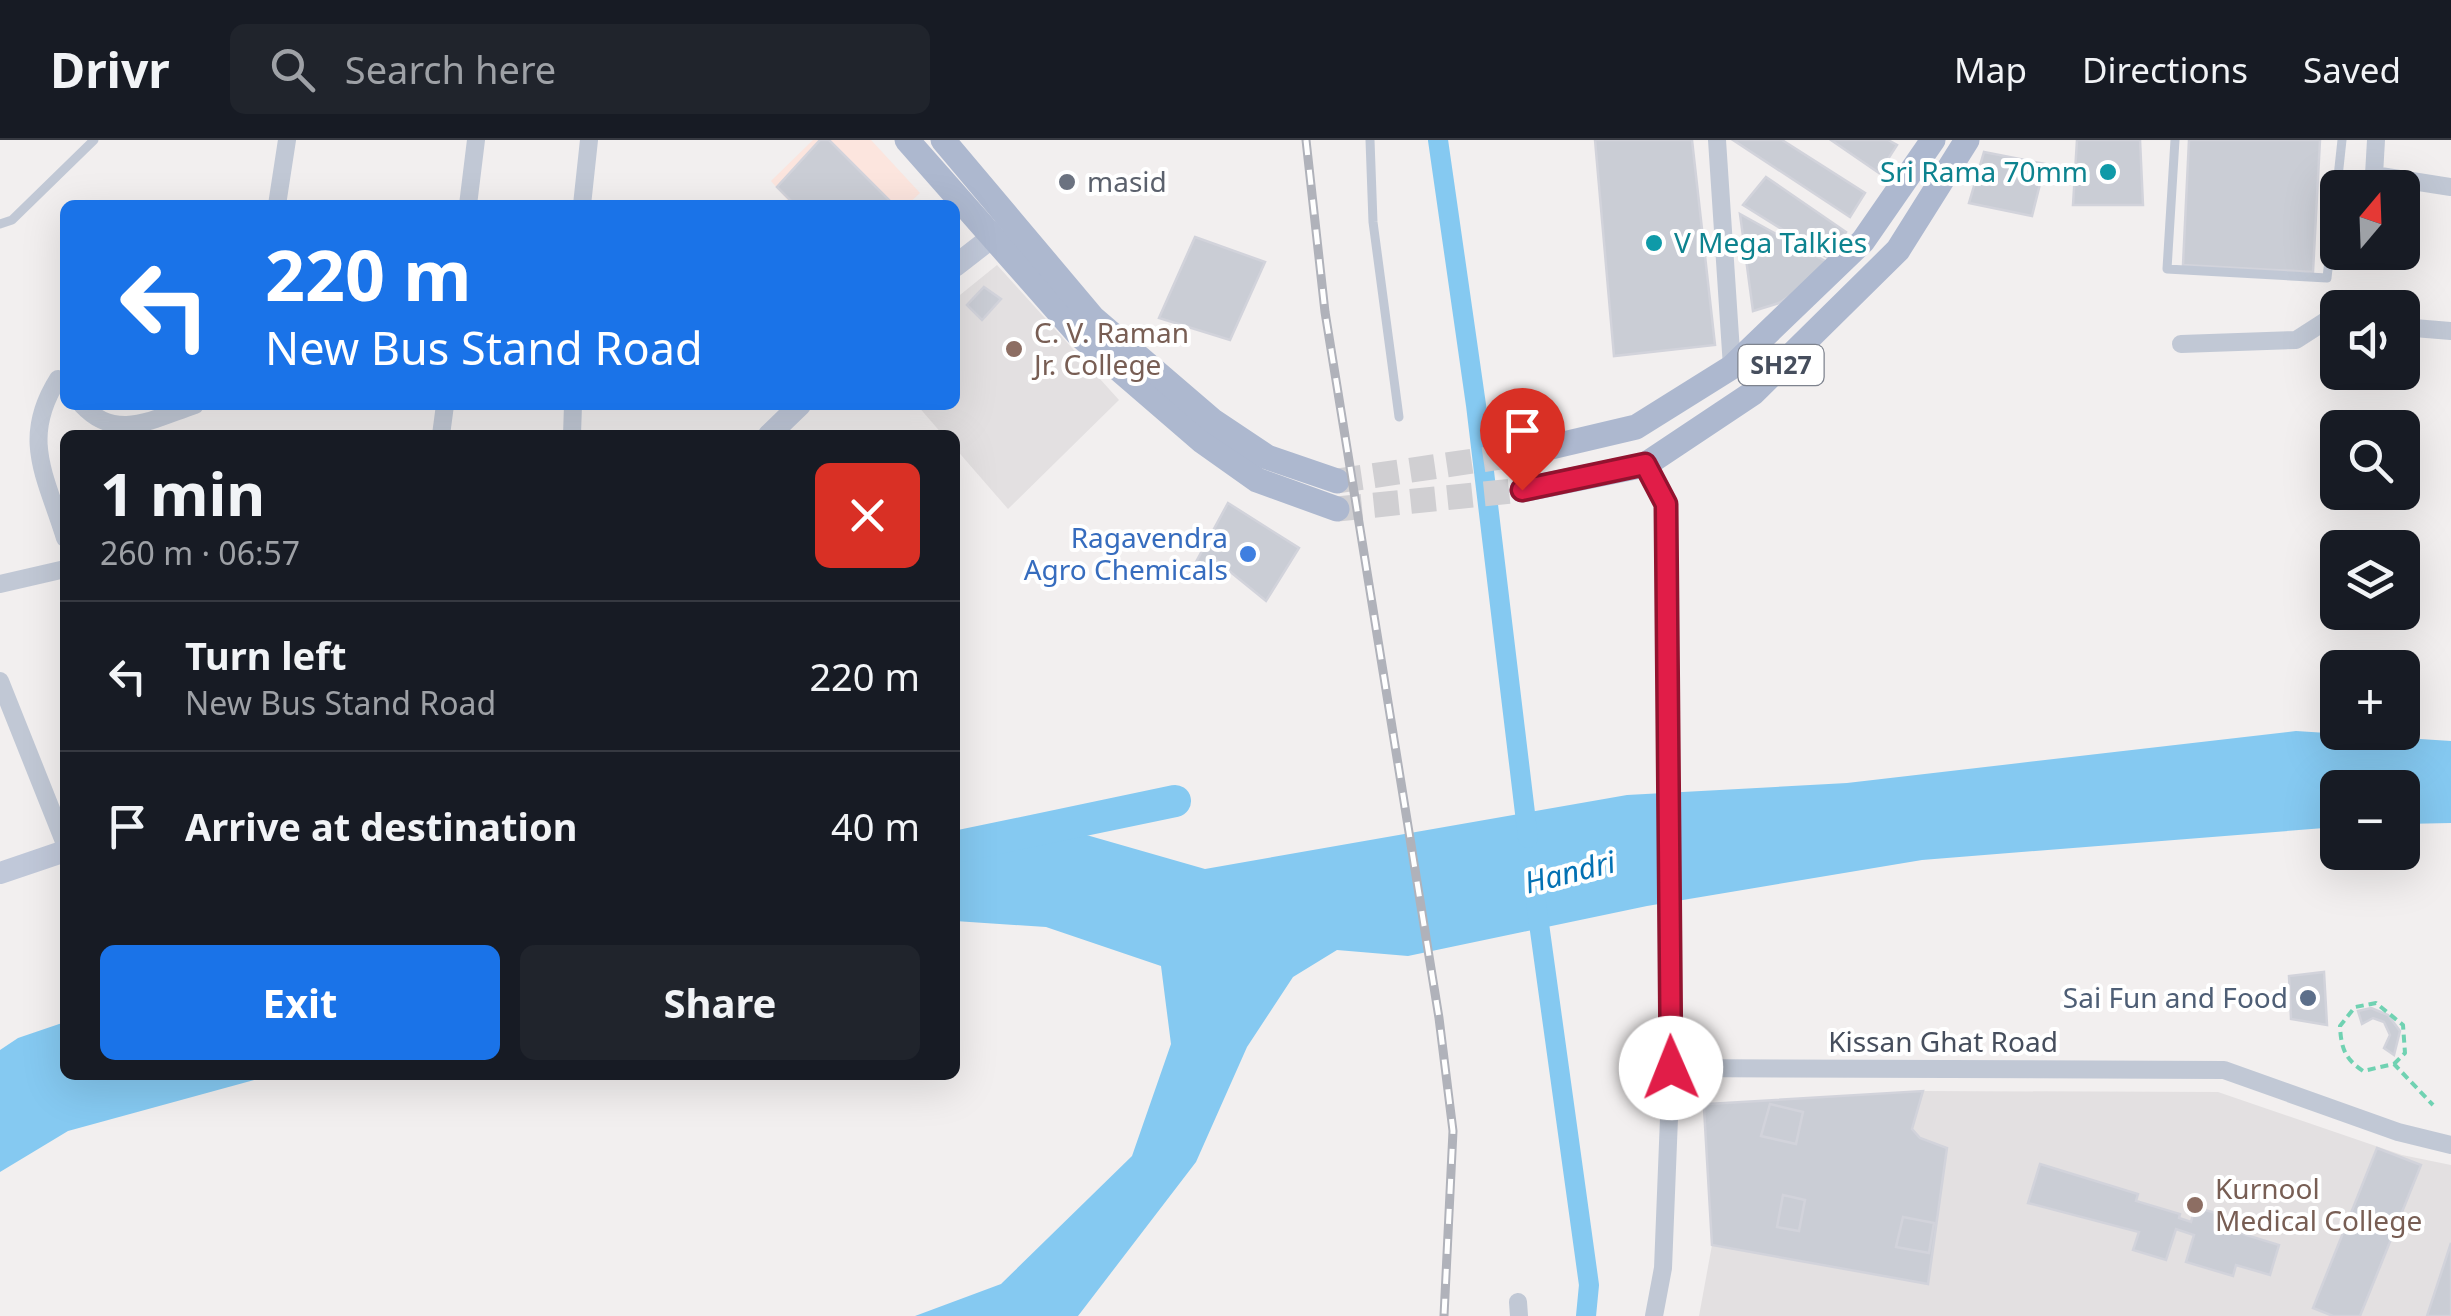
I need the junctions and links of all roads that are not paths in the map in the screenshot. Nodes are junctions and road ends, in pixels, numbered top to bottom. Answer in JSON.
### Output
{"nodes":[{"id":1,"x":94,"y":140,"type":"edge"},
{"id":2,"x":287,"y":140,"type":"edge"},
{"id":3,"x":476,"y":140,"type":"edge"},
{"id":4,"x":589,"y":140,"type":"edge"},
{"id":5,"x":907,"y":140,"type":"edge"},
{"id":6,"x":943,"y":140,"type":"edge"},
{"id":7,"x":1370,"y":140,"type":"edge"},
{"id":8,"x":1717,"y":140,"type":"edge"},
{"id":9,"x":1934,"y":140,"type":"edge"},
{"id":10,"x":1968,"y":140,"type":"edge"},
{"id":11,"x":2175,"y":140,"type":"edge"},
{"id":12,"x":2342,"y":140,"type":"edge"},
{"id":13,"x":2376,"y":140,"type":"edge"},
{"id":14,"x":2451,"y":187,"type":"edge"},
{"id":15,"x":277,"y":200,"type":"edge"},
{"id":16,"x":469,"y":200,"type":"edge"},
{"id":17,"x":583,"y":200,"type":"edge"},
{"id":18,"x":959,"y":200,"type":"edge"},
{"id":19,"x":960,"y":201,"type":"edge"},
{"id":20,"x":1013,"y":223,"type":"junction"},
{"id":21,"x":0,"y":224,"type":"edge"},
{"id":22,"x":990,"y":236,"type":"junction"},
{"id":23,"x":960,"y":262,"type":"edge"},
{"id":24,"x":2320,"y":324,"type":"edge"},
{"id":25,"x":2420,"y":328,"type":"edge"},
{"id":26,"x":2451,"y":331,"type":"edge"},
{"id":27,"x":2180,"y":344,"type":"dead end"},
{"id":28,"x":1732,"y":366,"type":"junction"},
{"id":29,"x":60,"y":381,"type":"edge"},
{"id":30,"x":86,"y":410,"type":"edge"},
{"id":31,"x":179,"y":410,"type":"edge"},
{"id":32,"x":796,"y":410,"type":"edge"},
{"id":33,"x":1399,"y":418,"type":"dead end"},
{"id":34,"x":779,"y":430,"type":"edge"},
{"id":35,"x":1521,"y":454,"type":"tunnel mouth"},
{"id":36,"x":1645,"y":464,"type":"junction"},
{"id":37,"x":1337,"y":481,"type":"tunnel mouth"},
{"id":38,"x":1522,"y":490,"type":"tunnel mouth"},
{"id":39,"x":1337,"y":509,"type":"tunnel mouth"},
{"id":40,"x":60,"y":522,"type":"edge"},
{"id":41,"x":60,"y":569,"type":"edge"},
{"id":42,"x":0,"y":584,"type":"edge"},
{"id":43,"x":0,"y":681,"type":"edge"},
{"id":44,"x":60,"y":835,"type":"edge"},
{"id":45,"x":60,"y":850,"type":"edge"},
{"id":46,"x":0,"y":873,"type":"edge"},
{"id":47,"x":1671,"y":1068,"type":"junction"},
{"id":48,"x":2451,"y":1145,"type":"edge"},
{"id":49,"x":1654,"y":1316,"type":"edge"}],
"edges":[{"from":1,"to":21,"type":"lane"},
{"from":2,"to":15,"type":"street"},
{"from":3,"to":16,"type":"street"},
{"from":4,"to":17,"type":"street"},
{"from":5,"to":18,"type":"main road"},
{"from":6,"to":20,"type":"main road"},
{"from":7,"to":33,"type":"lane"},
{"from":8,"to":28,"type":"street"},
{"from":9,"to":28,"type":"main road","number":"SH27"},
{"from":10,"to":36,"type":"main road","number":"SH27"},
{"from":11,"to":12,"type":"lane"},
{"from":13,"to":14,"type":"street"},
{"from":19,"to":22,"type":"main road"},
{"from":20,"to":22,"type":"street"},
{"from":20,"to":37,"type":"main road"},
{"from":22,"to":23,"type":"street"},
{"from":22,"to":39,"type":"main road"},
{"from":24,"to":27,"type":"street"},
{"from":25,"to":26,"type":"street"},
{"from":28,"to":35,"type":"main road","number":"SH27"},
{"from":29,"to":40,"type":"street"},
{"from":30,"to":31,"type":"street"},
{"from":32,"to":34,"type":"street"},
{"from":36,"to":38,"type":"main road","number":"SH27"},
{"from":36,"to":47,"type":"street"},
{"from":41,"to":42,"type":"street"},
{"from":43,"to":44,"type":"street"},
{"from":45,"to":46,"type":"street"},
{"from":47,"to":48,"type":"street","name":"Kissan Ghat Road"},
{"from":47,"to":49,"type":"street"}]}
